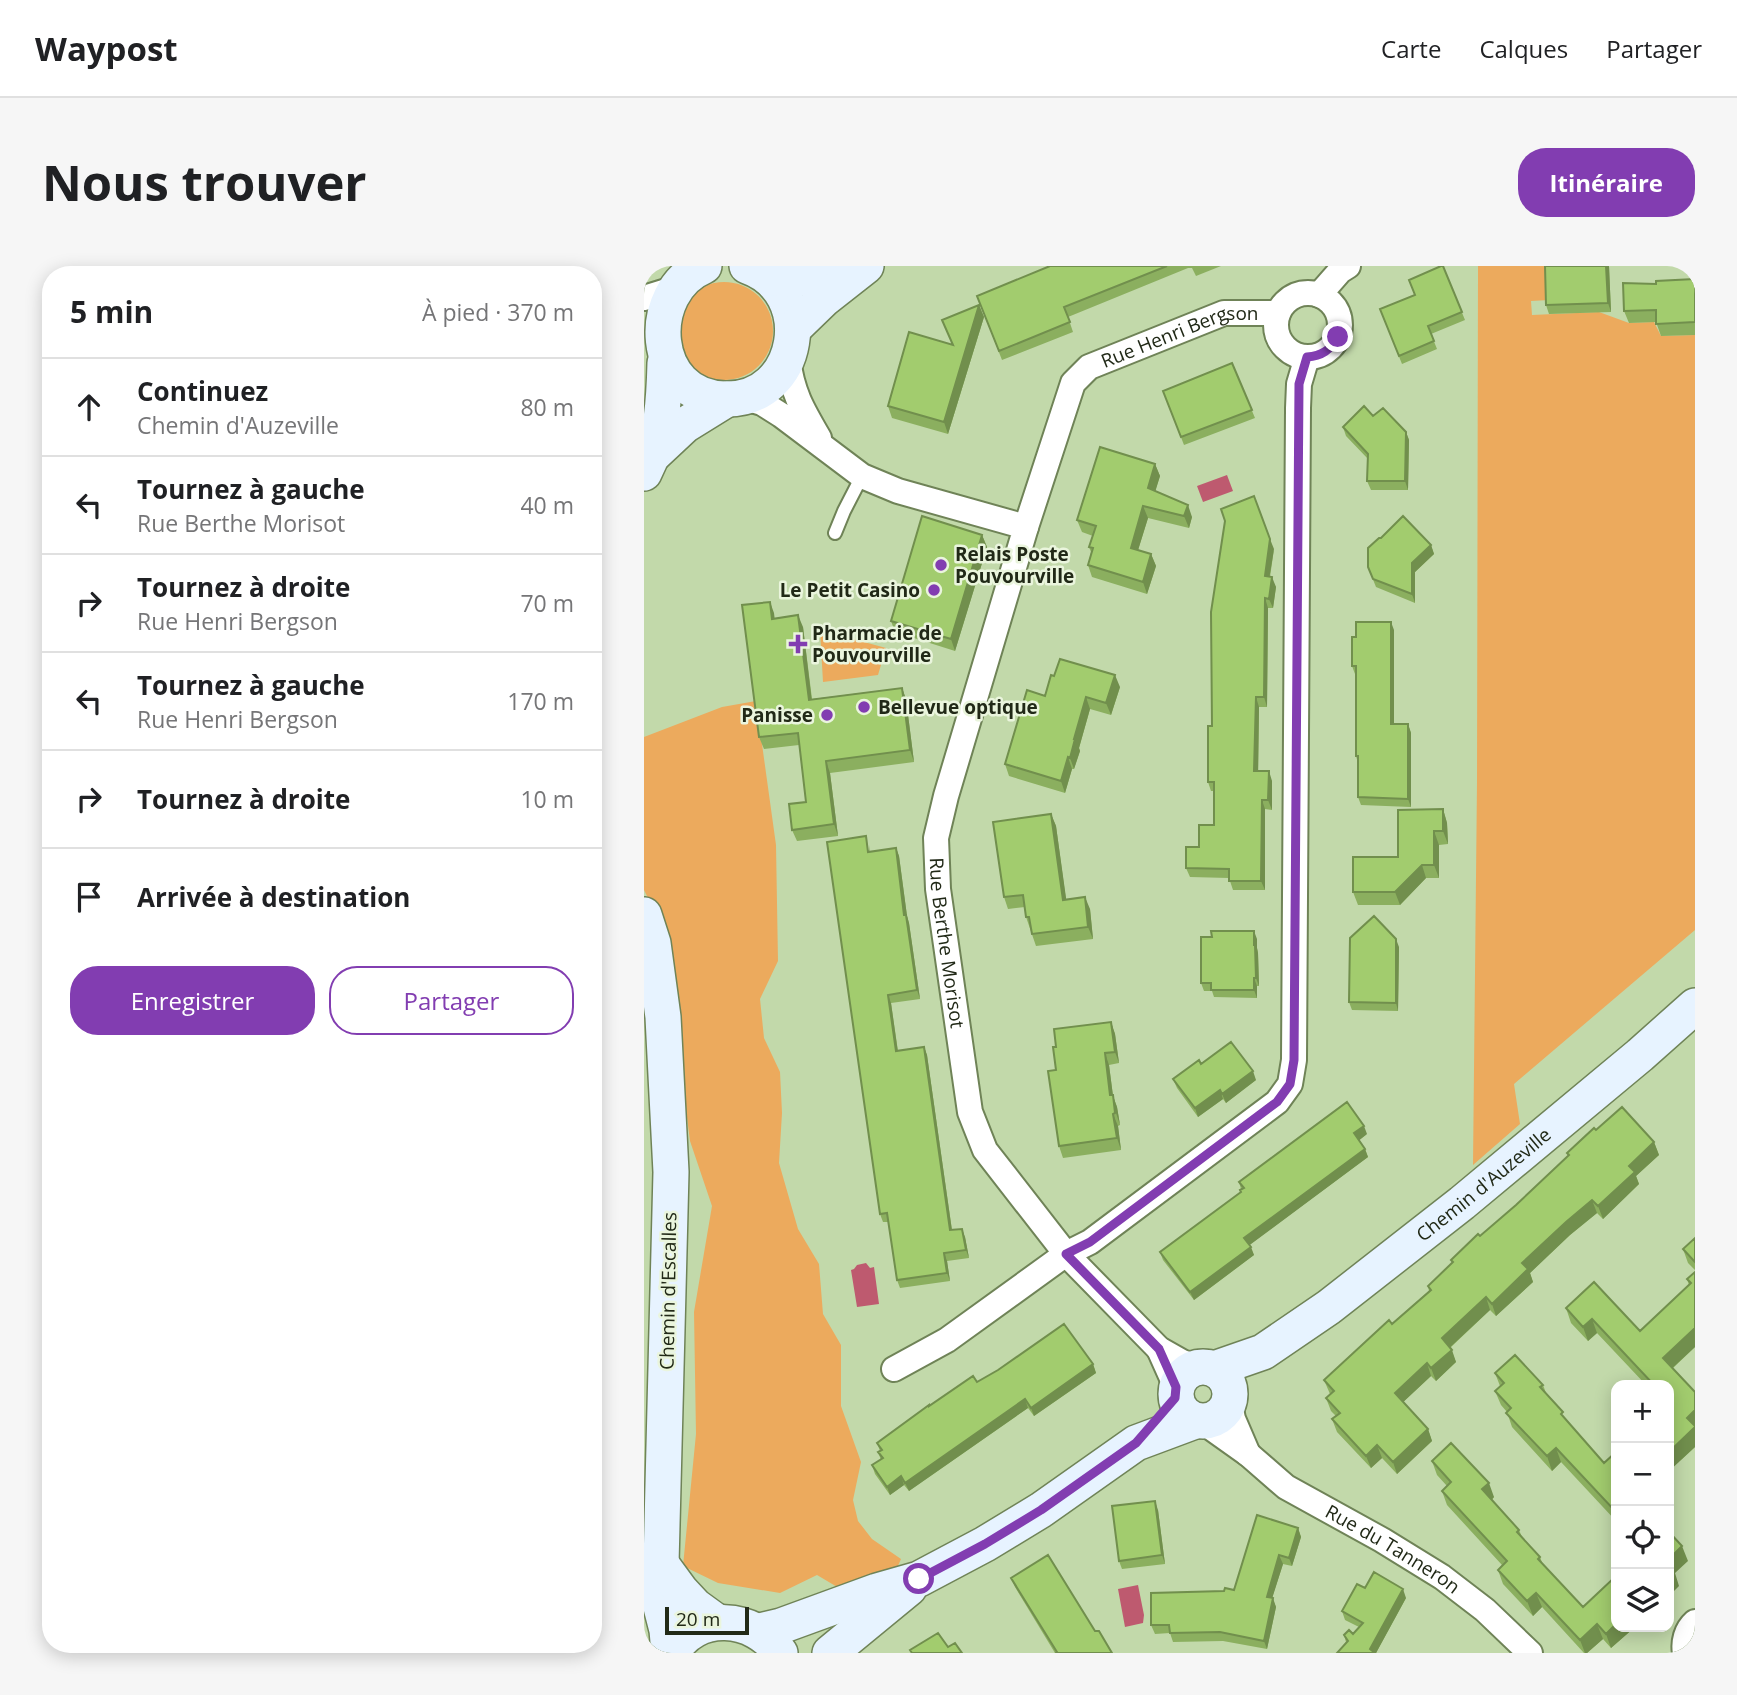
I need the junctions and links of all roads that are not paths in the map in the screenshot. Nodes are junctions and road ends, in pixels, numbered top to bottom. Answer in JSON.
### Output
{"nodes":[{"id":1,"x":844,"y":266,"type":"edge"},
{"id":2,"x":866,"y":266,"type":"edge"},
{"id":3,"x":1348,"y":266,"type":"edge"},
{"id":4,"x":755,"y":270,"type":"edge"},
{"id":5,"x":678,"y":279,"type":"edge"},
{"id":6,"x":1319,"y":295,"type":"junction"},
{"id":7,"x":1278,"y":313,"type":"junction"},
{"id":8,"x":791,"y":343,"type":"junction"},
{"id":9,"x":656,"y":351,"type":"edge"},
{"id":10,"x":1307,"y":357,"type":"junction"},
{"id":11,"x":734,"y":398,"type":"junction"},
{"id":12,"x":826,"y":451,"type":"junction"},
{"id":13,"x":649,"y":464,"type":"edge"},
{"id":14,"x":862,"y":476,"type":"junction"},
{"id":15,"x":1026,"y":527,"type":"junction"},
{"id":16,"x":835,"y":533,"type":"dead end"},
{"id":17,"x":644,"y":915,"type":"edge"},
{"id":18,"x":644,"y":952,"type":"edge"},
{"id":19,"x":1695,"y":1006,"type":"edge"},
{"id":20,"x":663,"y":1017,"type":"junction"},
{"id":21,"x":1066,"y":1254,"type":"junction"},
{"id":22,"x":894,"y":1369,"type":"dead end"},
{"id":23,"x":1203,"y":1395,"type":"junction"},
{"id":24,"x":1248,"y":1454,"type":"junction"},
{"id":25,"x":662,"y":1565,"type":"junction"},
{"id":26,"x":919,"y":1579,"type":"junction"},
{"id":27,"x":717,"y":1622,"type":"junction"},
{"id":28,"x":1695,"y":1622,"type":"edge"},
{"id":29,"x":770,"y":1642,"type":"edge"},
{"id":30,"x":1681,"y":1651,"type":"edge"},
{"id":31,"x":670,"y":1653,"type":"edge"},
{"id":32,"x":830,"y":1653,"type":"edge"},
{"id":33,"x":1530,"y":1653,"type":"edge"}],
"edges":[{"from":1,"to":4,"type":"street"},
{"from":2,"to":8,"type":"street"},
{"from":3,"to":6,"type":"street"},
{"from":4,"to":8,"type":"street"},
{"from":5,"to":9,"type":"street"},
{"from":6,"to":7,"type":"street"},
{"from":6,"to":10,"type":"street"},
{"from":7,"to":10,"type":"street"},
{"from":7,"to":15,"type":"street","name":"Rue Henri Bergson"},
{"from":8,"to":11,"type":"street"},
{"from":8,"to":12,"type":"street"},
{"from":9,"to":11,"type":"street"},
{"from":9,"to":13,"type":"street"},
{"from":10,"to":21,"type":"street"},
{"from":11,"to":12,"type":"street"},
{"from":11,"to":13,"type":"street"},
{"from":12,"to":14,"type":"street"},
{"from":14,"to":15,"type":"street"},
{"from":14,"to":16,"type":"lane"},
{"from":15,"to":21,"type":"street","name":"Rue Berthe Morisot"},
{"from":17,"to":20,"type":"street","name":"Chemin d'Escalles"},
{"from":18,"to":20,"type":"street","name":"Chemin d'Escalles"},
{"from":19,"to":23,"type":"street","name":"Chemin d'Auzeville"},
{"from":20,"to":25,"type":"street","name":"Chemin d'Escalles"},
{"from":21,"to":22,"type":"street"},
{"from":21,"to":23,"type":"street","name":"Rue Berthe Morisot"},
{"from":23,"to":24,"type":"street","name":"Rue du Tanneron"},
{"from":23,"to":24,"type":"street","name":"Rue du Tanneron"},
{"from":23,"to":26,"type":"street","name":"Chemin d'Auzeville"},
{"from":24,"to":33,"type":"street","name":"Rue du Tanneron"},
{"from":25,"to":27,"type":"street"},
{"from":25,"to":31,"type":"street","name":"Chemin d'Escalles"},
{"from":26,"to":29,"type":"street","name":"Chemin d'Auzeville"},
{"from":26,"to":32,"type":"street","name":"Chemin d'Auzeville"},
{"from":27,"to":29,"type":"street"},
{"from":27,"to":31,"type":"street"},
{"from":28,"to":30,"type":"street"}]}
